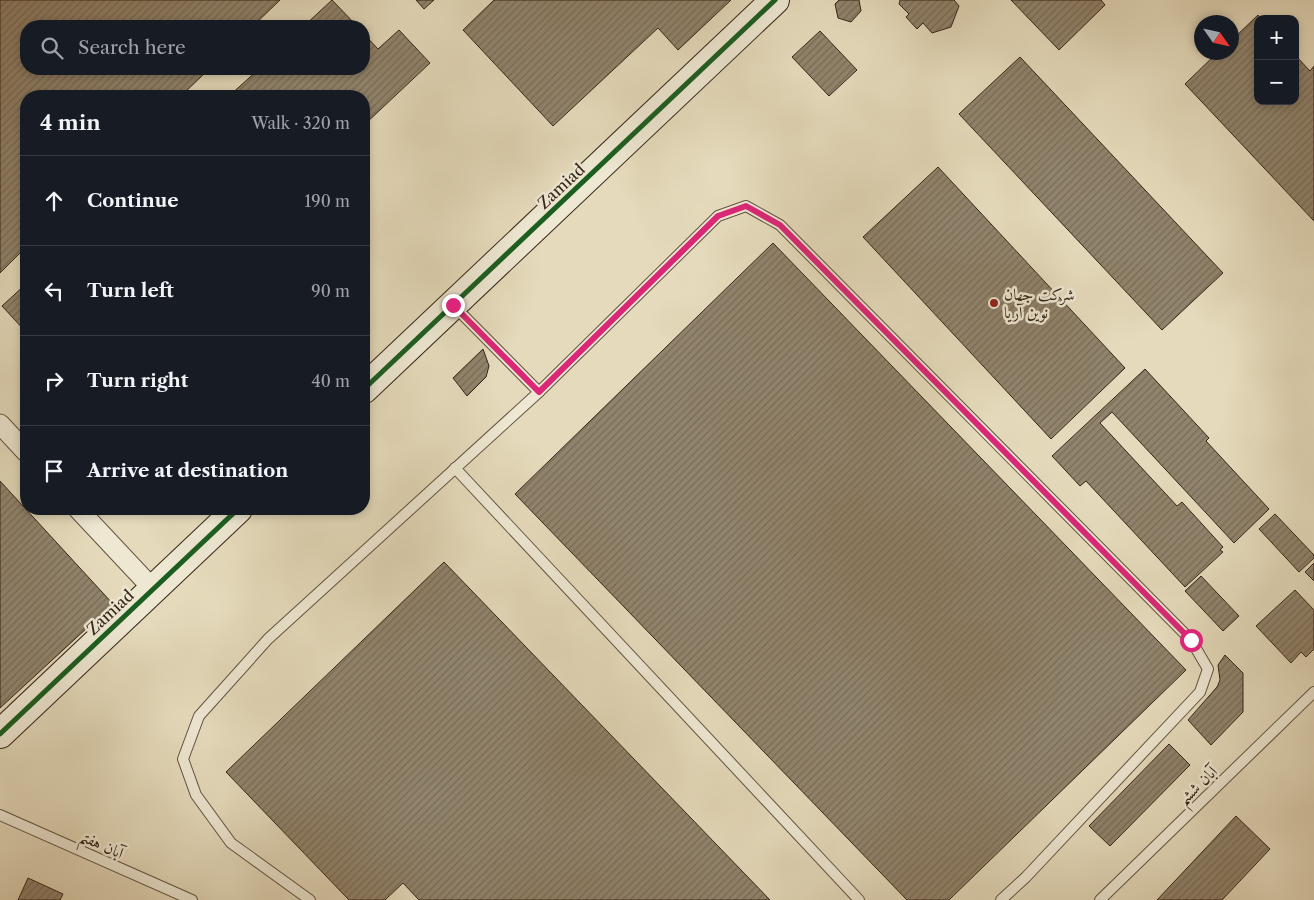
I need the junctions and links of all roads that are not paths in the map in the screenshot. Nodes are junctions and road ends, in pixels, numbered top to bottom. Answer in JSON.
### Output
{"nodes":[{"id":1,"x":774,"y":0,"type":"edge"},
{"id":2,"x":453,"y":305,"type":"junction"},
{"id":3,"x":370,"y":384,"type":"edge"},
{"id":4,"x":539,"y":392,"type":"junction"},
{"id":5,"x":0,"y":424,"type":"edge"},
{"id":6,"x":20,"y":446,"type":"edge"},
{"id":7,"x":455,"y":468,"type":"junction"},
{"id":8,"x":84,"y":515,"type":"edge"},
{"id":9,"x":232,"y":515,"type":"edge"},
{"id":10,"x":153,"y":590,"type":"junction"},
{"id":11,"x":1314,"y":692,"type":"edge"},
{"id":12,"x":0,"y":734,"type":"edge"},
{"id":13,"x":0,"y":814,"type":"edge"},
{"id":14,"x":192,"y":900,"type":"edge"},
{"id":15,"x":310,"y":900,"type":"edge"},
{"id":16,"x":859,"y":900,"type":"edge"},
{"id":17,"x":1001,"y":900,"type":"edge"},
{"id":18,"x":1100,"y":900,"type":"edge"}],
"edges":[{"from":1,"to":2,"type":"street","name":"Zamiad"},
{"from":2,"to":3,"type":"street","name":"Zamiad"},
{"from":2,"to":4,"type":"lane"},
{"from":4,"to":7,"type":"lane"},
{"from":4,"to":17,"type":"lane"},
{"from":5,"to":6,"type":"street"},
{"from":7,"to":15,"type":"lane"},
{"from":7,"to":16,"type":"lane"},
{"from":8,"to":10,"type":"street"},
{"from":9,"to":10,"type":"street","name":"Zamiad"},
{"from":10,"to":12,"type":"street","name":"Zamiad"},
{"from":11,"to":18,"type":"lane","name":"آبان ششم"},
{"from":13,"to":14,"type":"lane","name":"آبان هفتم"}]}
